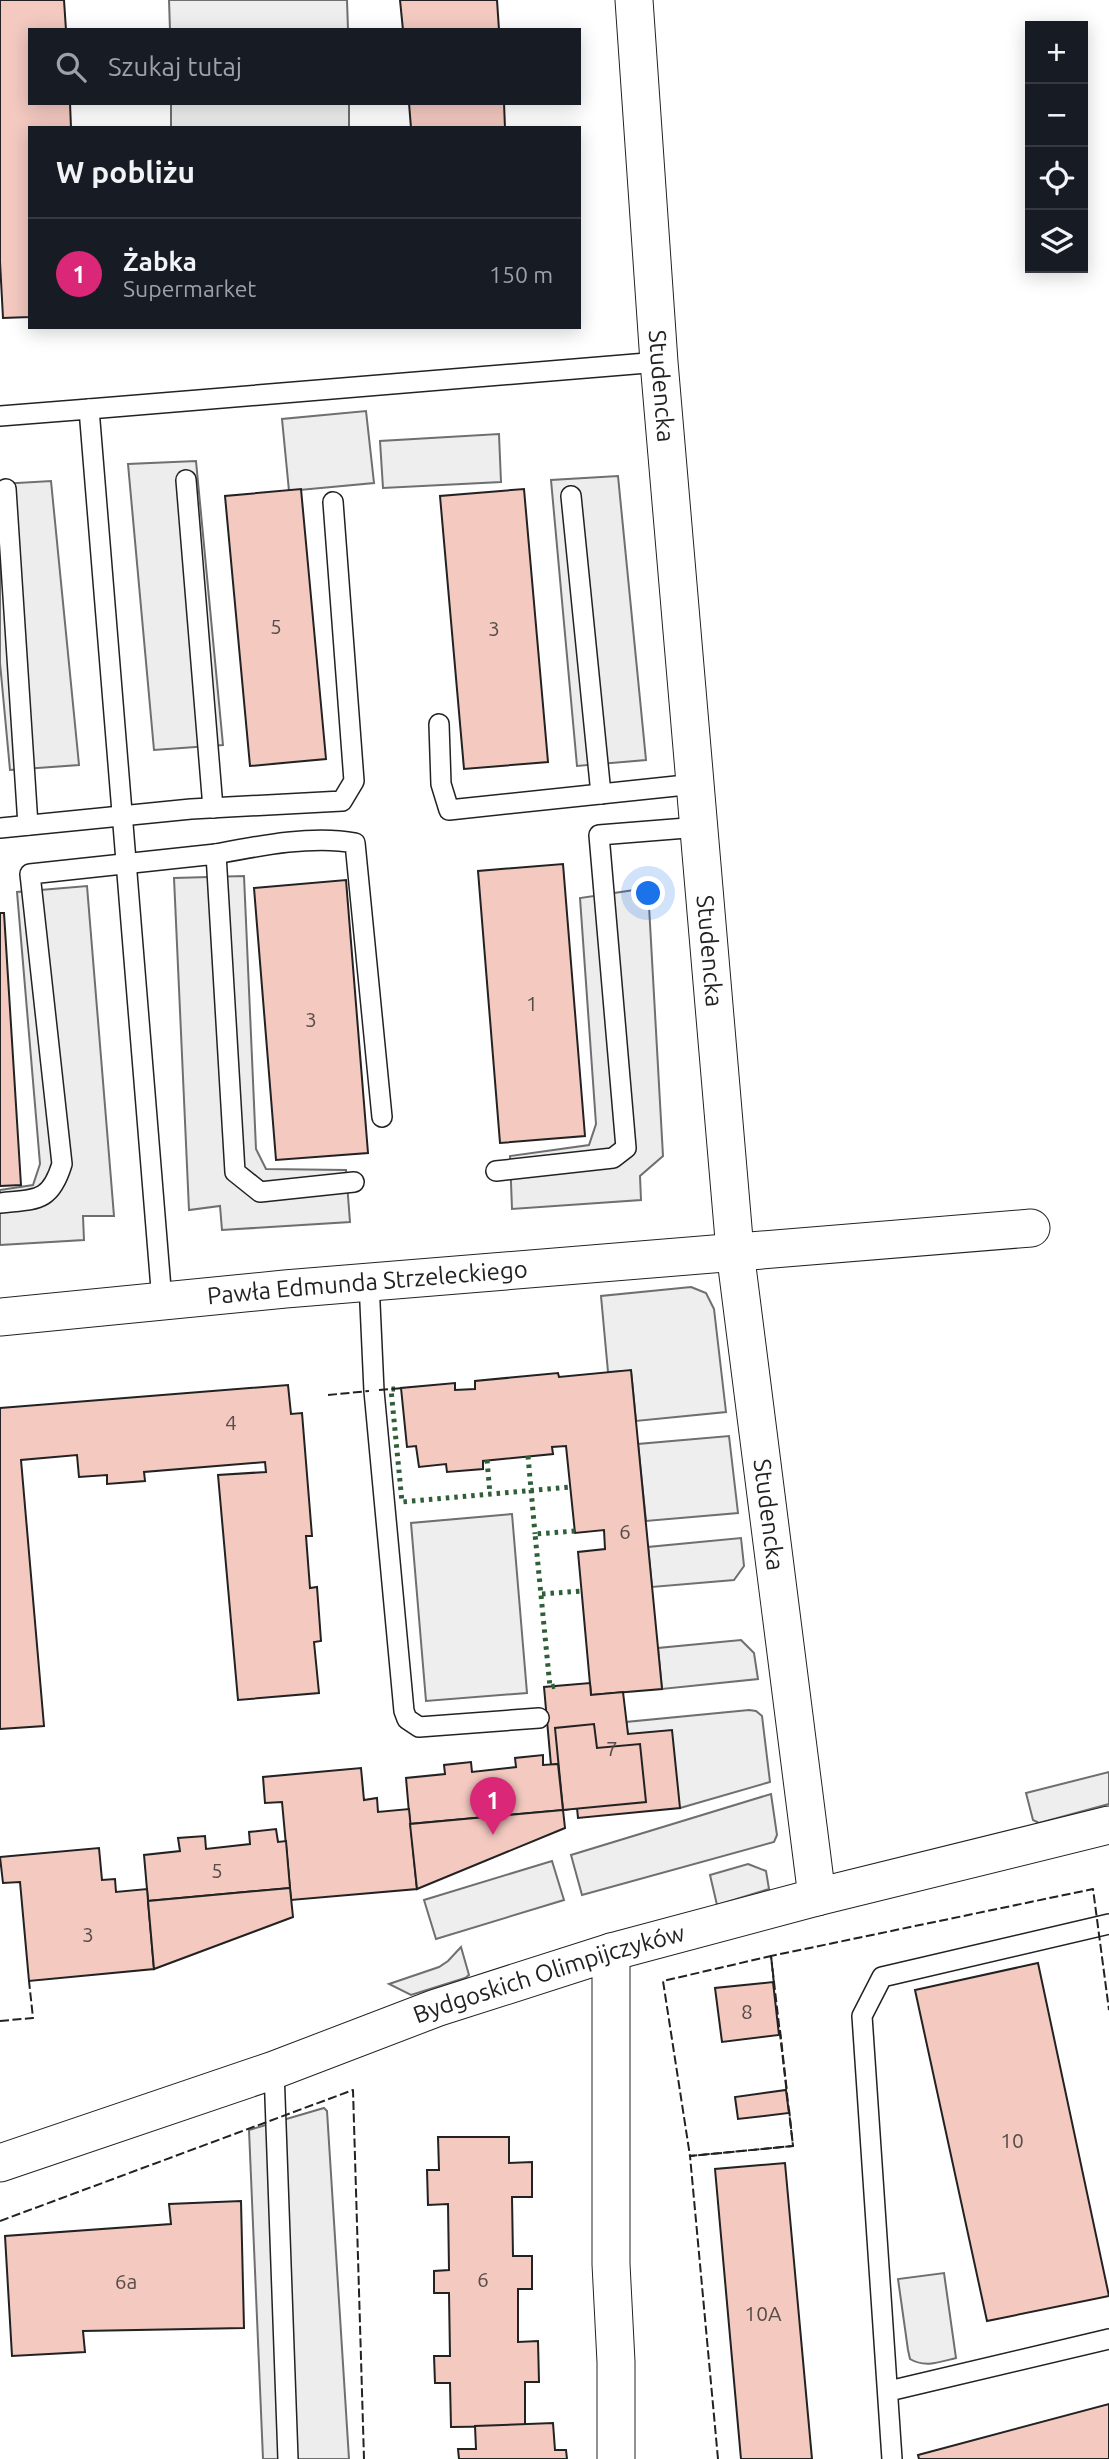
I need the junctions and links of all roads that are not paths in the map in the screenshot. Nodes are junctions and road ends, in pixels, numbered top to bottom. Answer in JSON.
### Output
{"nodes":[{"id":1,"x":634,"y":0,"type":"edge"},
{"id":2,"x":659,"y":362,"type":"junction"},
{"id":3,"x":89,"y":410,"type":"junction"},
{"id":4,"x":0,"y":416,"type":"edge"},
{"id":5,"x":186,"y":480,"type":"dead end"},
{"id":6,"x":6,"y":489,"type":"dead end"},
{"id":7,"x":571,"y":495,"type":"dead end"},
{"id":8,"x":333,"y":502,"type":"dead end"},
{"id":9,"x":439,"y":724,"type":"dead end"},
{"id":10,"x":695,"y":784,"type":"junction"},
{"id":11,"x":601,"y":794,"type":"junction"},
{"id":12,"x":213,"y":808,"type":"junction"},
{"id":13,"x":121,"y":816,"type":"junction"},
{"id":14,"x":28,"y":825,"type":"junction"},
{"id":15,"x":0,"y":828,"type":"edge"},
{"id":16,"x":699,"y":828,"type":"junction"},
{"id":17,"x":216,"y":854,"type":"junction"},
{"id":18,"x":125,"y":862,"type":"junction"},
{"id":19,"x":382,"y":1117,"type":"dead end"},
{"id":20,"x":496,"y":1171,"type":"dead end"},
{"id":21,"x":354,"y":1182,"type":"dead end"},
{"id":22,"x":0,"y":1203,"type":"edge"},
{"id":23,"x":1031,"y":1228,"type":"dead end"},
{"id":24,"x":735,"y":1251,"type":"junction"},
{"id":25,"x":369,"y":1282,"type":"junction"},
{"id":26,"x":162,"y":1301,"type":"junction"},
{"id":27,"x":0,"y":1317,"type":"edge"},
{"id":28,"x":539,"y":1718,"type":"dead end"},
{"id":29,"x":1109,"y":1825,"type":"edge"},
{"id":30,"x":817,"y":1897,"type":"junction"},
{"id":31,"x":1109,"y":1924,"type":"edge"},
{"id":32,"x":611,"y":1952,"type":"junction"},
{"id":33,"x":274,"y":2070,"type":"junction"},
{"id":34,"x":0,"y":2163,"type":"edge"},
{"id":35,"x":1109,"y":2339,"type":"edge"},
{"id":36,"x":889,"y":2391,"type":"junction"},
{"id":37,"x":288,"y":2459,"type":"edge"},
{"id":38,"x":616,"y":2459,"type":"edge"},
{"id":39,"x":892,"y":2459,"type":"edge"}],
"edges":[{"from":1,"to":2,"type":"street","name":"Studencka"},
{"from":2,"to":3,"type":"lane"},
{"from":2,"to":10,"type":"street","name":"Studencka"},
{"from":3,"to":4,"type":"lane"},
{"from":3,"to":13,"type":"lane"},
{"from":5,"to":12,"type":"lane"},
{"from":6,"to":14,"type":"lane"},
{"from":7,"to":11,"type":"lane"},
{"from":8,"to":12,"type":"lane"},
{"from":9,"to":11,"type":"lane"},
{"from":10,"to":11,"type":"lane"},
{"from":10,"to":16,"type":"street","name":"Studencka"},
{"from":12,"to":13,"type":"lane"},
{"from":13,"to":14,"type":"lane"},
{"from":13,"to":18,"type":"lane"},
{"from":14,"to":15,"type":"lane"},
{"from":16,"to":20,"type":"lane"},
{"from":16,"to":24,"type":"street","name":"Studencka"},
{"from":17,"to":18,"type":"lane"},
{"from":17,"to":19,"type":"lane"},
{"from":17,"to":21,"type":"lane"},
{"from":18,"to":22,"type":"lane"},
{"from":18,"to":26,"type":"lane"},
{"from":23,"to":24,"type":"street","name":"Pawła Edmunda Strzeleckiego"},
{"from":24,"to":25,"type":"street","name":"Pawła Edmunda Strzeleckiego"},
{"from":24,"to":30,"type":"street","name":"Studencka"},
{"from":25,"to":26,"type":"street","name":"Pawła Edmunda Strzeleckiego"},
{"from":25,"to":28,"type":"lane"},
{"from":26,"to":27,"type":"street","name":"Pawła Edmunda Strzeleckiego"},
{"from":29,"to":30,"type":"street","name":"Bydgoskich Olimpijczyków"},
{"from":30,"to":32,"type":"street","name":"Bydgoskich Olimpijczyków"},
{"from":31,"to":36,"type":"lane"},
{"from":32,"to":33,"type":"street","name":"Bydgoskich Olimpijczyków"},
{"from":32,"to":38,"type":"street"},
{"from":33,"to":34,"type":"street","name":"Bydgoskich Olimpijczyków"},
{"from":33,"to":37,"type":"lane"},
{"from":35,"to":36,"type":"lane"},
{"from":36,"to":39,"type":"lane"}]}
